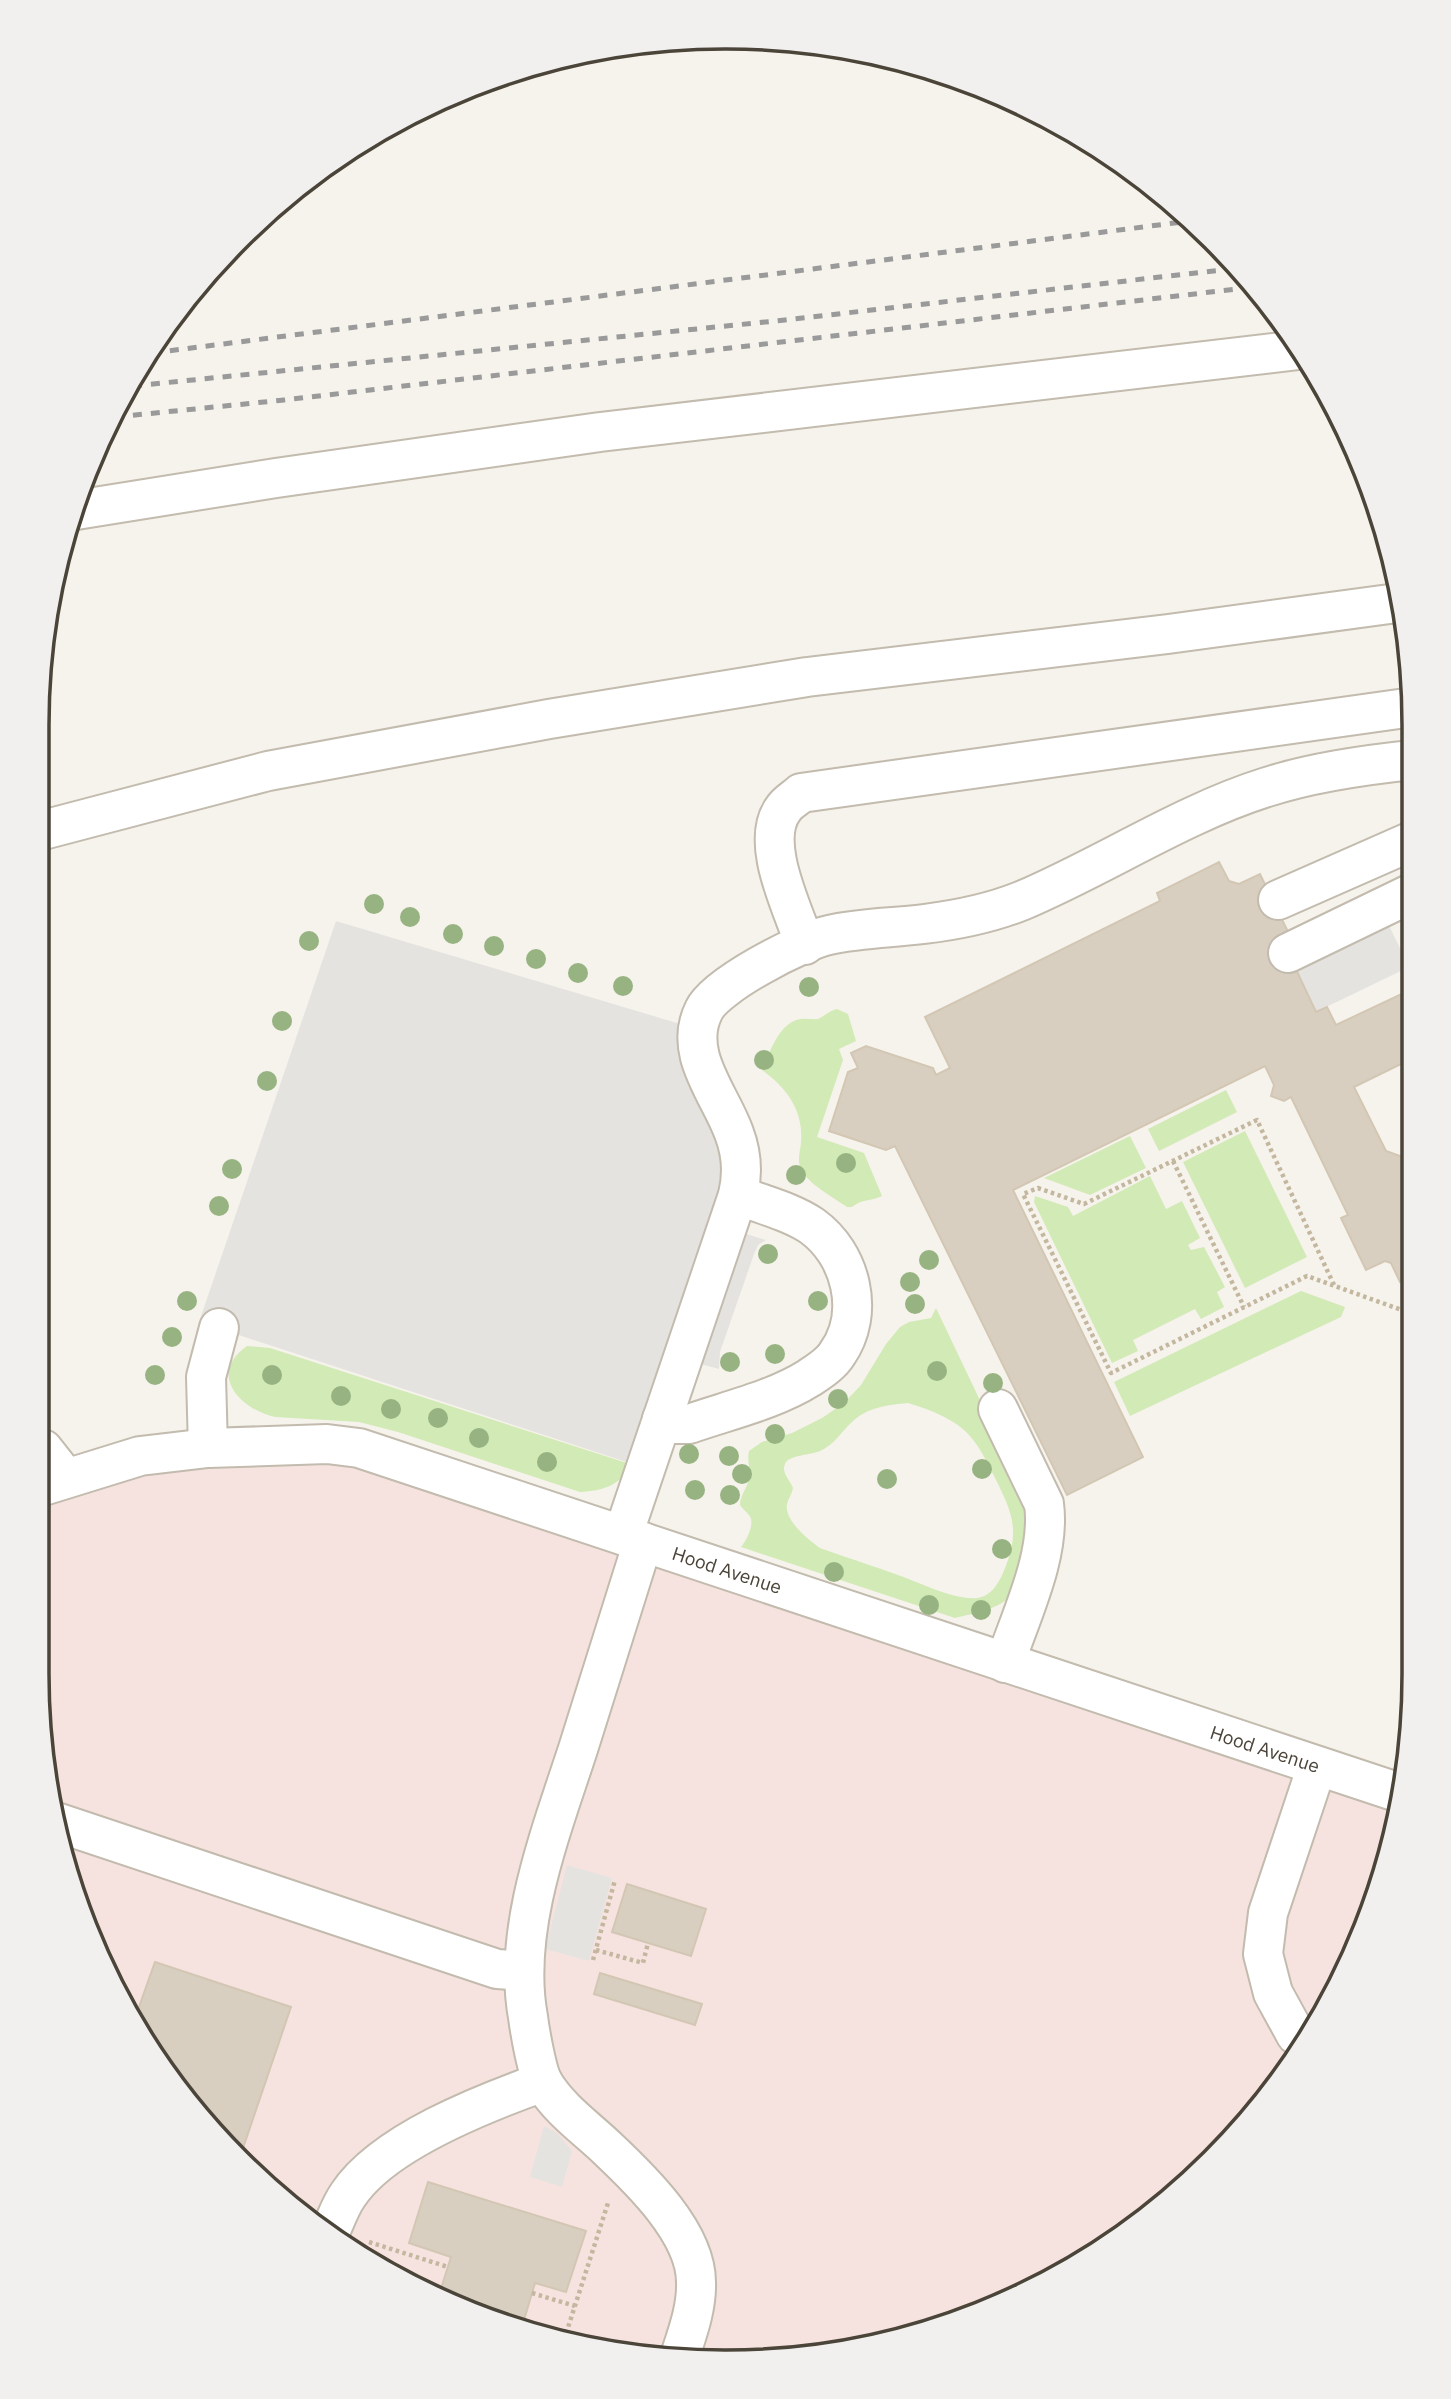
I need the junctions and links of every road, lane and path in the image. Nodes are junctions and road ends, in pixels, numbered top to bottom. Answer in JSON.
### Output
{"nodes":[{"id":1,"x":1289,"y":351,"type":"edge"},
{"id":2,"x":85,"y":509,"type":"edge"},
{"id":3,"x":1391,"y":604,"type":"edge"},
{"id":4,"x":1402,"y":709,"type":"edge"},
{"id":5,"x":1402,"y":762,"type":"edge"},
{"id":6,"x":49,"y":828,"type":"edge"},
{"id":7,"x":1402,"y":845,"type":"edge"},
{"id":8,"x":1402,"y":898,"type":"edge"},
{"id":9,"x":1278,"y":900,"type":"dead end"},
{"id":10,"x":805,"y":945,"type":"junction"},
{"id":11,"x":1288,"y":953,"type":"dead end"},
{"id":12,"x":1172,"y":1161,"type":"junction"},
{"id":13,"x":738,"y":1195,"type":"junction"},
{"id":14,"x":1334,"y":1285,"type":"junction"},
{"id":15,"x":1244,"y":1307,"type":"junction"},
{"id":16,"x":1402,"y":1310,"type":"edge"},
{"id":17,"x":219,"y":1328,"type":"dead end"},
{"id":18,"x":998,"y":1409,"type":"dead end"},
{"id":19,"x":662,"y":1419,"type":"junction"},
{"id":20,"x":208,"y":1447,"type":"junction"},
{"id":21,"x":49,"y":1471,"type":"edge"},
{"id":22,"x":633,"y":1539,"type":"junction"},
{"id":23,"x":1005,"y":1663,"type":"junction"},
{"id":24,"x":1317,"y":1766,"type":"junction"},
{"id":25,"x":1391,"y":1790,"type":"edge"},
{"id":26,"x":67,"y":1826,"type":"edge"},
{"id":27,"x":615,"y":1881,"type":"dead end"},
{"id":28,"x":648,"y":1943,"type":"dead end"},
{"id":29,"x":596,"y":1950,"type":"junction"},
{"id":30,"x":593,"y":1960,"type":"dead end"},
{"id":31,"x":524,"y":1969,"type":"junction"},
{"id":32,"x":1297,"y":2035,"type":"edge"},
{"id":33,"x":543,"y":2082,"type":"junction"},
{"id":34,"x":620,"y":2162,"type":"junction"},
{"id":35,"x":334,"y":2224,"type":"edge"},
{"id":36,"x":356,"y":2240,"type":"edge"},
{"id":37,"x":448,"y":2267,"type":"dead end"},
{"id":38,"x":532,"y":2293,"type":"dead end"},
{"id":39,"x":575,"y":2306,"type":"junction"},
{"id":40,"x":567,"y":2331,"type":"edge"},
{"id":41,"x":682,"y":2349,"type":"edge"}],
"edges":[{"from":1,"to":2,"type":"street"},
{"from":3,"to":6,"type":"street"},
{"from":4,"to":10,"type":"street"},
{"from":5,"to":10,"type":"street"},
{"from":7,"to":9,"type":"street"},
{"from":8,"to":11,"type":"street"},
{"from":10,"to":13,"type":"street"},
{"from":12,"to":14,"type":"path"},
{"from":12,"to":15,"type":"path"},
{"from":12,"to":15,"type":"path"},
{"from":13,"to":19,"type":"street"},
{"from":13,"to":19,"type":"street"},
{"from":14,"to":15,"type":"path"},
{"from":14,"to":16,"type":"path"},
{"from":17,"to":20,"type":"street"},
{"from":18,"to":23,"type":"street"},
{"from":19,"to":22,"type":"street"},
{"from":20,"to":21,"type":"street","name":"Hood Avenue"},
{"from":20,"to":22,"type":"street","name":"Hood Avenue"},
{"from":22,"to":23,"type":"street","name":"Hood Avenue"},
{"from":22,"to":31,"type":"street"},
{"from":23,"to":24,"type":"street","name":"Hood Avenue"},
{"from":24,"to":25,"type":"street","name":"Hood Avenue"},
{"from":24,"to":32,"type":"street"},
{"from":26,"to":31,"type":"street"},
{"from":27,"to":29,"type":"path"},
{"from":28,"to":29,"type":"path"},
{"from":29,"to":30,"type":"path"},
{"from":31,"to":33,"type":"street"},
{"from":33,"to":34,"type":"street"},
{"from":33,"to":35,"type":"street"},
{"from":34,"to":39,"type":"path"},
{"from":34,"to":41,"type":"street"},
{"from":36,"to":37,"type":"path"},
{"from":38,"to":39,"type":"path"},
{"from":39,"to":40,"type":"path"}]}
